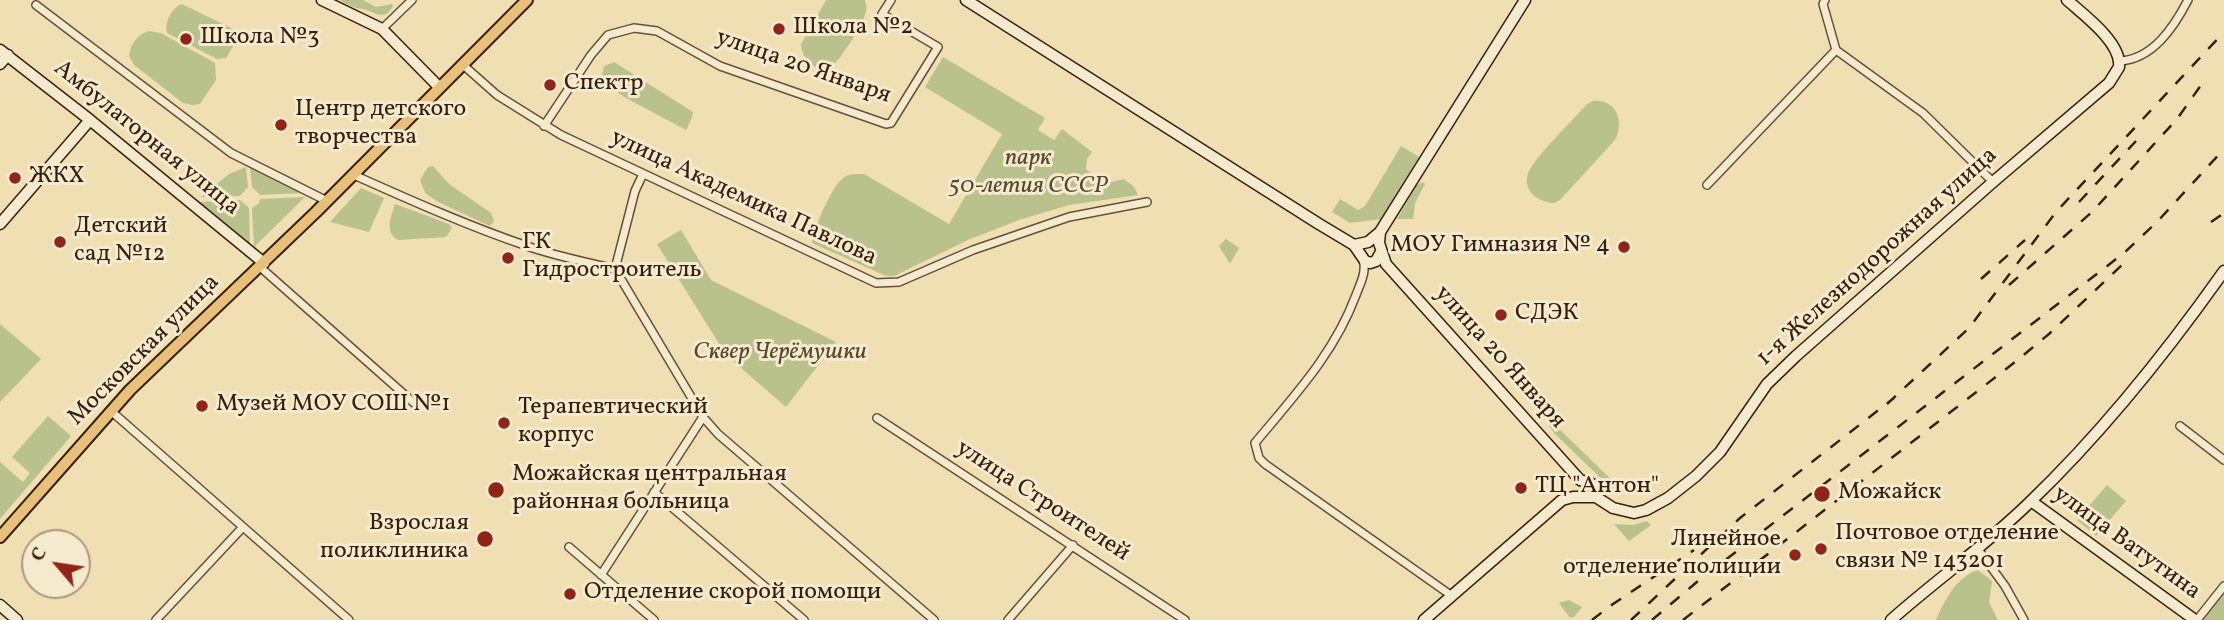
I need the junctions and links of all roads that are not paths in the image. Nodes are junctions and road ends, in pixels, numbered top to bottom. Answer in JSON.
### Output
{"nodes":[{"id":1,"x":322,"y":0,"type":"edge"},
{"id":2,"x":412,"y":0,"type":"edge"},
{"id":3,"x":527,"y":0,"type":"edge"},
{"id":4,"x":891,"y":0,"type":"edge"},
{"id":5,"x":966,"y":0,"type":"edge"},
{"id":6,"x":1525,"y":0,"type":"edge"},
{"id":7,"x":1825,"y":0,"type":"edge"},
{"id":8,"x":2067,"y":0,"type":"edge"},
{"id":9,"x":2188,"y":0,"type":"edge"},
{"id":10,"x":36,"y":5,"type":"dead end"},
{"id":11,"x":382,"y":29,"type":"junction"},
{"id":12,"x":1836,"y":50,"type":"junction"},
{"id":13,"x":4,"y":52,"type":"edge"},
{"id":14,"x":2120,"y":61,"type":"junction"},
{"id":15,"x":0,"y":64,"type":"edge"},
{"id":16,"x":462,"y":64,"type":"junction"},
{"id":17,"x":439,"y":88,"type":"junction"},
{"id":18,"x":90,"y":120,"type":"junction"},
{"id":19,"x":544,"y":125,"type":"junction"},
{"id":20,"x":643,"y":174,"type":"junction"},
{"id":21,"x":354,"y":175,"type":"junction"},
{"id":22,"x":1993,"y":182,"type":"junction"},
{"id":23,"x":1707,"y":185,"type":"dead end"},
{"id":24,"x":327,"y":201,"type":"junction"},
{"id":25,"x":1147,"y":202,"type":"dead end"},
{"id":26,"x":0,"y":224,"type":"edge"},
{"id":27,"x":1380,"y":232,"type":"junction"},
{"id":28,"x":1363,"y":244,"type":"junction"},
{"id":29,"x":1362,"y":257,"type":"junction"},
{"id":30,"x":1381,"y":257,"type":"junction"},
{"id":31,"x":262,"y":265,"type":"junction"},
{"id":32,"x":615,"y":269,"type":"junction"},
{"id":33,"x":1365,"y":271,"type":"junction"},
{"id":34,"x":2224,"y":271,"type":"edge"},
{"id":35,"x":414,"y":403,"type":"dead end"},
{"id":36,"x":111,"y":411,"type":"junction"},
{"id":37,"x":703,"y":417,"type":"junction"},
{"id":38,"x":877,"y":418,"type":"dead end"},
{"id":39,"x":2180,"y":426,"type":"dead end"},
{"id":40,"x":2224,"y":460,"type":"edge"},
{"id":41,"x":1586,"y":490,"type":"junction"},
{"id":42,"x":654,"y":492,"type":"junction"},
{"id":43,"x":2031,"y":501,"type":"junction"},
{"id":44,"x":243,"y":527,"type":"junction"},
{"id":45,"x":0,"y":537,"type":"edge"},
{"id":46,"x":1073,"y":545,"type":"junction"},
{"id":47,"x":569,"y":547,"type":"dead end"},
{"id":48,"x":1978,"y":548,"type":"junction"},
{"id":49,"x":601,"y":575,"type":"junction"},
{"id":50,"x":2224,"y":586,"type":"edge"},
{"id":51,"x":1452,"y":596,"type":"junction"},
{"id":52,"x":0,"y":606,"type":"edge"},
{"id":53,"x":17,"y":620,"type":"edge"},
{"id":54,"x":156,"y":620,"type":"edge"},
{"id":55,"x":349,"y":620,"type":"edge"},
{"id":56,"x":654,"y":620,"type":"edge"},
{"id":57,"x":804,"y":620,"type":"edge"},
{"id":58,"x":934,"y":620,"type":"edge"},
{"id":59,"x":1008,"y":620,"type":"edge"},
{"id":60,"x":1185,"y":620,"type":"edge"},
{"id":61,"x":1423,"y":620,"type":"edge"},
{"id":62,"x":1891,"y":620,"type":"edge"},
{"id":63,"x":2024,"y":620,"type":"edge"},
{"id":64,"x":2196,"y":620,"type":"edge"}],
"edges":[{"from":1,"to":11,"type":"main road"},
{"from":2,"to":11,"type":"street"},
{"from":3,"to":16,"type":"main road","name":"Московская улица"},
{"from":4,"to":19,"type":"street","name":"улица 20 Января"},
{"from":5,"to":28,"type":"main road"},
{"from":6,"to":27,"type":"main road"},
{"from":7,"to":12,"type":"street"},
{"from":8,"to":14,"type":"main road"},
{"from":9,"to":14,"type":"street"},
{"from":10,"to":24,"type":"street"},
{"from":11,"to":17,"type":"main road"},
{"from":12,"to":22,"type":"street"},
{"from":12,"to":23,"type":"street"},
{"from":13,"to":15,"type":"main road"},
{"from":13,"to":18,"type":"main road","name":"Амбулаторная улица"},
{"from":14,"to":22,"type":"main road","name":"1-я Железнодорожная улица"},
{"from":16,"to":17,"type":"main road","name":"Московская улица"},
{"from":16,"to":19,"type":"street","name":"улица Академика Павлова"},
{"from":17,"to":21,"type":"main road","name":"Московская улица"},
{"from":18,"to":26,"type":"main road"},
{"from":18,"to":31,"type":"main road","name":"Амбулаторная улица"},
{"from":19,"to":20,"type":"street","name":"улица Академика Павлова"},
{"from":20,"to":25,"type":"street","name":"улица Академика Павлова"},
{"from":20,"to":32,"type":"street"},
{"from":21,"to":24,"type":"main road","name":"Московская улица"},
{"from":21,"to":32,"type":"street"},
{"from":22,"to":41,"type":"main road","name":"1-я Железнодорожная улица"},
{"from":24,"to":31,"type":"main road","name":"Московская улица"},
{"from":27,"to":28,"type":"main road"},
{"from":27,"to":30,"type":"main road"},
{"from":28,"to":29,"type":"main road"},
{"from":28,"to":30,"type":"main road"},
{"from":29,"to":30,"type":"main road"},
{"from":29,"to":33,"type":"street"},
{"from":30,"to":33,"type":"street"},
{"from":30,"to":41,"type":"main road","name":"улица 20 Января"},
{"from":31,"to":35,"type":"street","name":"Амбулаторная улица"},
{"from":31,"to":36,"type":"main road","name":"Московская улица"},
{"from":32,"to":37,"type":"street"},
{"from":33,"to":51,"type":"street"},
{"from":34,"to":43,"type":"main road"},
{"from":36,"to":44,"type":"street"},
{"from":36,"to":45,"type":"main road","name":"Московская улица"},
{"from":37,"to":42,"type":"street"},
{"from":37,"to":58,"type":"street"},
{"from":38,"to":46,"type":"street","name":"улица Строителей"},
{"from":39,"to":40,"type":"street"},
{"from":41,"to":51,"type":"main road"},
{"from":42,"to":49,"type":"street"},
{"from":42,"to":57,"type":"street"},
{"from":43,"to":48,"type":"main road"},
{"from":43,"to":64,"type":"main road","name":"улица Ватутина"},
{"from":44,"to":54,"type":"street"},
{"from":44,"to":55,"type":"street"},
{"from":46,"to":59,"type":"street"},
{"from":46,"to":60,"type":"street","name":"улица Строителей"},
{"from":47,"to":49,"type":"street"},
{"from":48,"to":62,"type":"main road"},
{"from":48,"to":63,"type":"street"},
{"from":49,"to":56,"type":"street"},
{"from":50,"to":64,"type":"street"},
{"from":51,"to":61,"type":"main road"},
{"from":52,"to":53,"type":"main road"}]}
